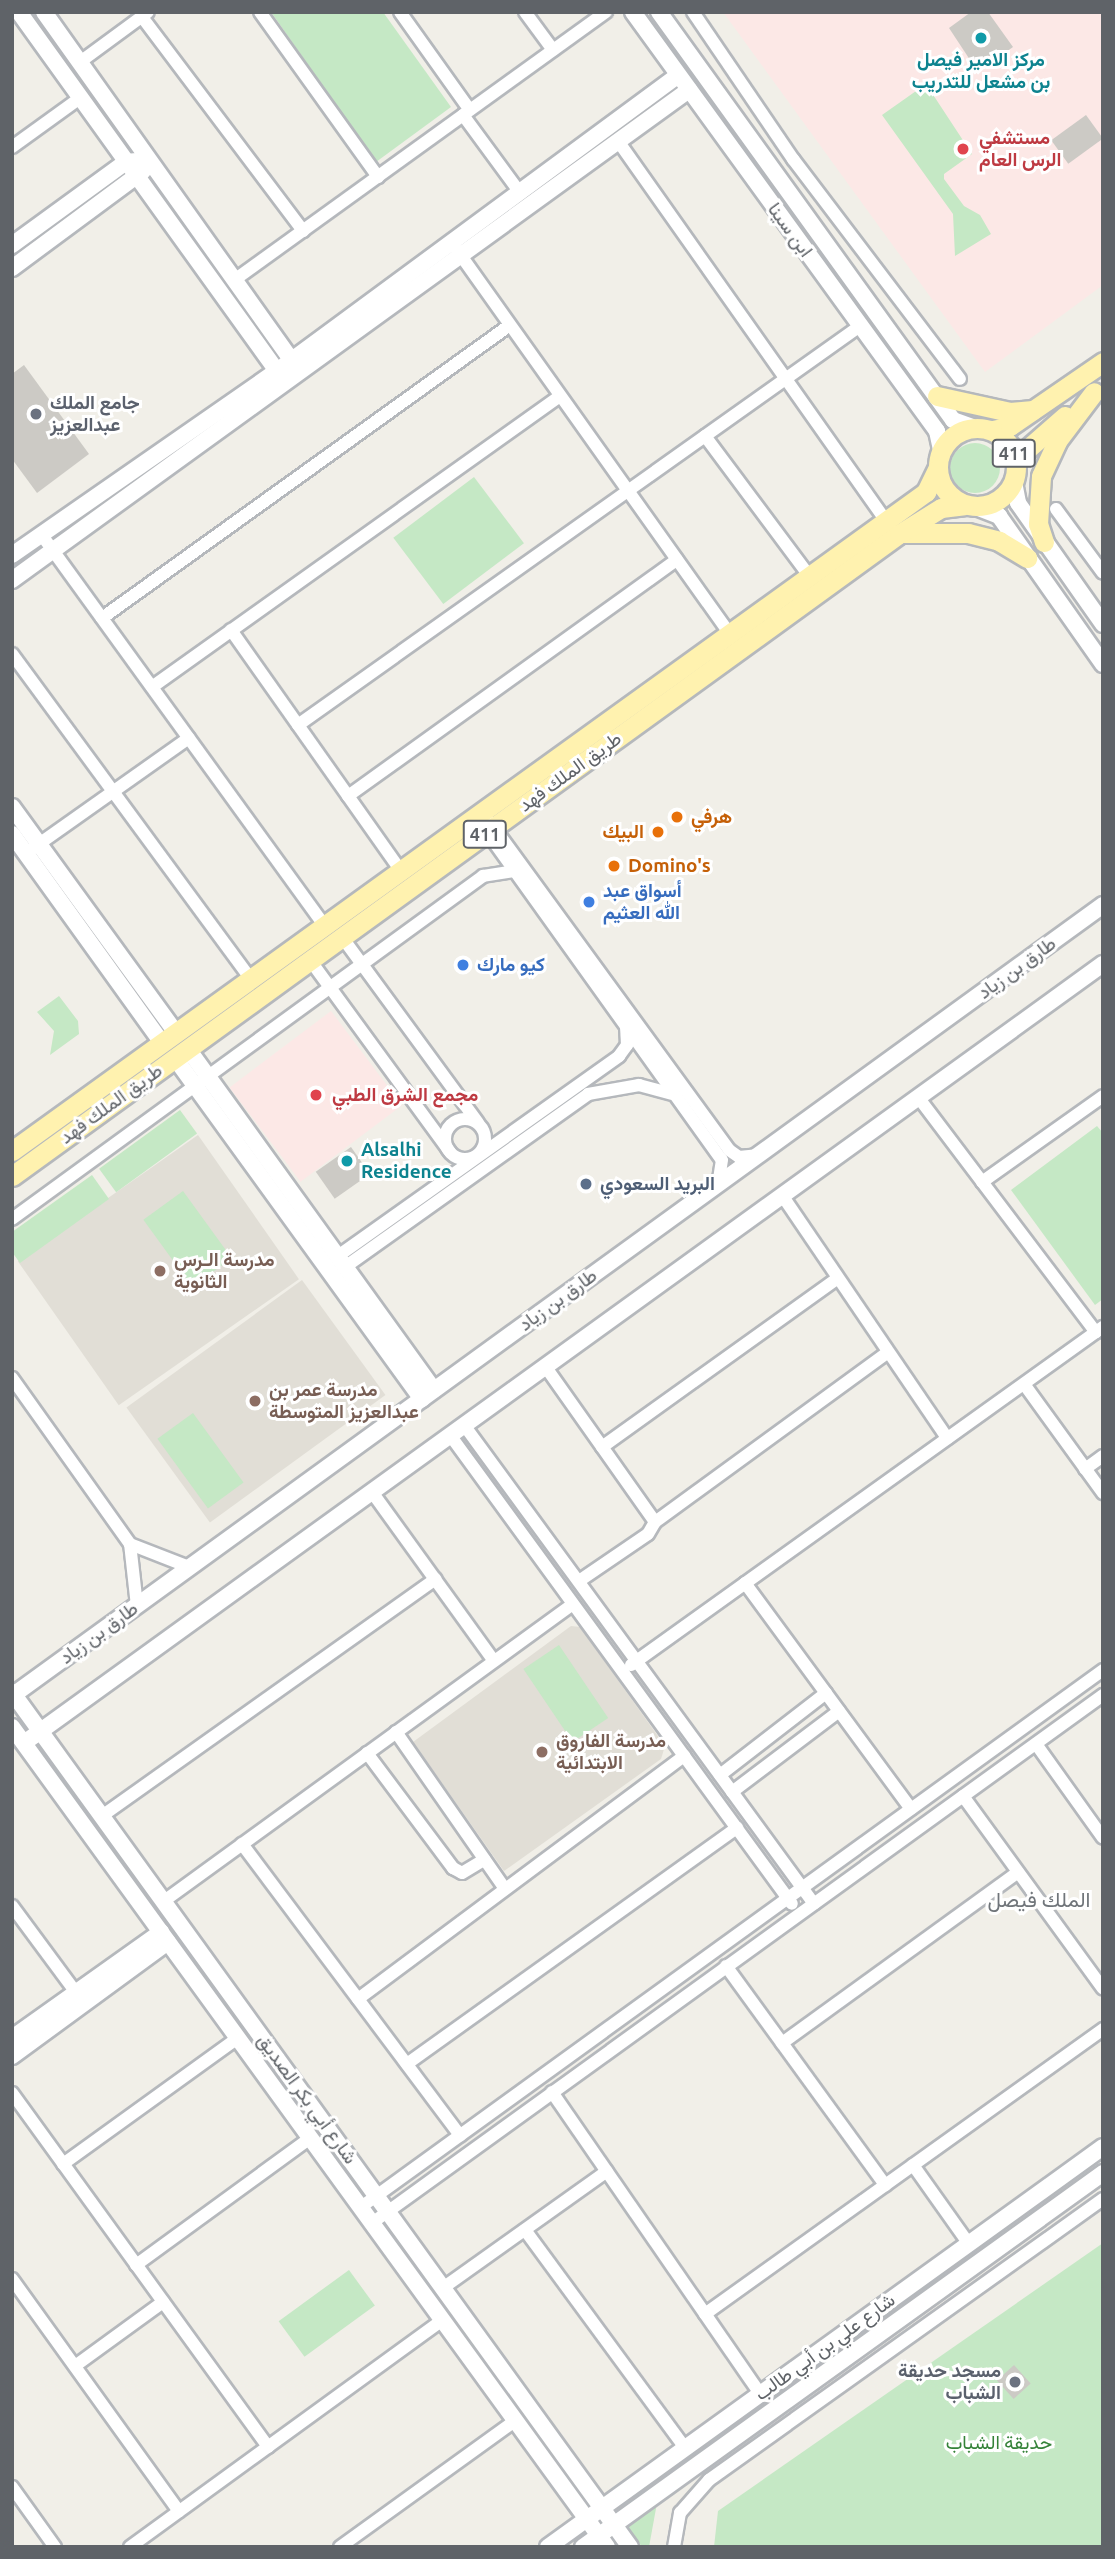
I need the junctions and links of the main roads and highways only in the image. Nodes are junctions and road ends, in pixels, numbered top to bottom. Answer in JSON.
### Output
{"nodes":[{"id":1,"x":1103,"y":362,"type":"edge"},
{"id":2,"x":1098,"y":389,"type":"edge"},
{"id":3,"x":937,"y":396,"type":"road end"},
{"id":4,"x":1041,"y":408,"type":"junction"},
{"id":5,"x":993,"y":430,"type":"junction"},
{"id":6,"x":1016,"y":459,"type":"junction"},
{"id":7,"x":939,"y":460,"type":"junction"},
{"id":8,"x":970,"y":506,"type":"junction"},
{"id":9,"x":893,"y":528,"type":"junction"},
{"id":10,"x":1044,"y":542,"type":"road end"},
{"id":11,"x":1027,"y":558,"type":"road end"},
{"id":12,"x":487,"y":825,"type":"junction"},
{"id":13,"x":12,"y":1151,"type":"edge"},
{"id":14,"x":12,"y":1176,"type":"edge"}],
"edges":[{"from":1,"to":4,"type":"main road","number":"411"},
{"from":2,"to":6,"type":"main road","number":"411"},
{"from":2,"to":10,"type":"main road"},
{"from":3,"to":4,"type":"main road"},
{"from":4,"to":5,"type":"main road","number":"411"},
{"from":5,"to":6,"type":"main road","number":"411"},
{"from":5,"to":7,"type":"main road","number":"411"},
{"from":6,"to":8,"type":"main road","number":"411"},
{"from":7,"to":8,"type":"main road"},
{"from":7,"to":9,"type":"main road","name":"طريق الملك فهد","number":"411"},
{"from":8,"to":9,"type":"main road","name":"طريق الملك فهد","number":"411"},
{"from":9,"to":11,"type":"main road"},
{"from":9,"to":12,"type":"main road","name":"طريق الملك فهد","number":"411"},
{"from":9,"to":12,"type":"main road","name":"طريق الملك فهد","number":"411"},
{"from":12,"to":13,"type":"main road","name":"طريق الملك فهد","number":"411"},
{"from":12,"to":14,"type":"main road","name":"طريق الملك فهد","number":"411"}]}
